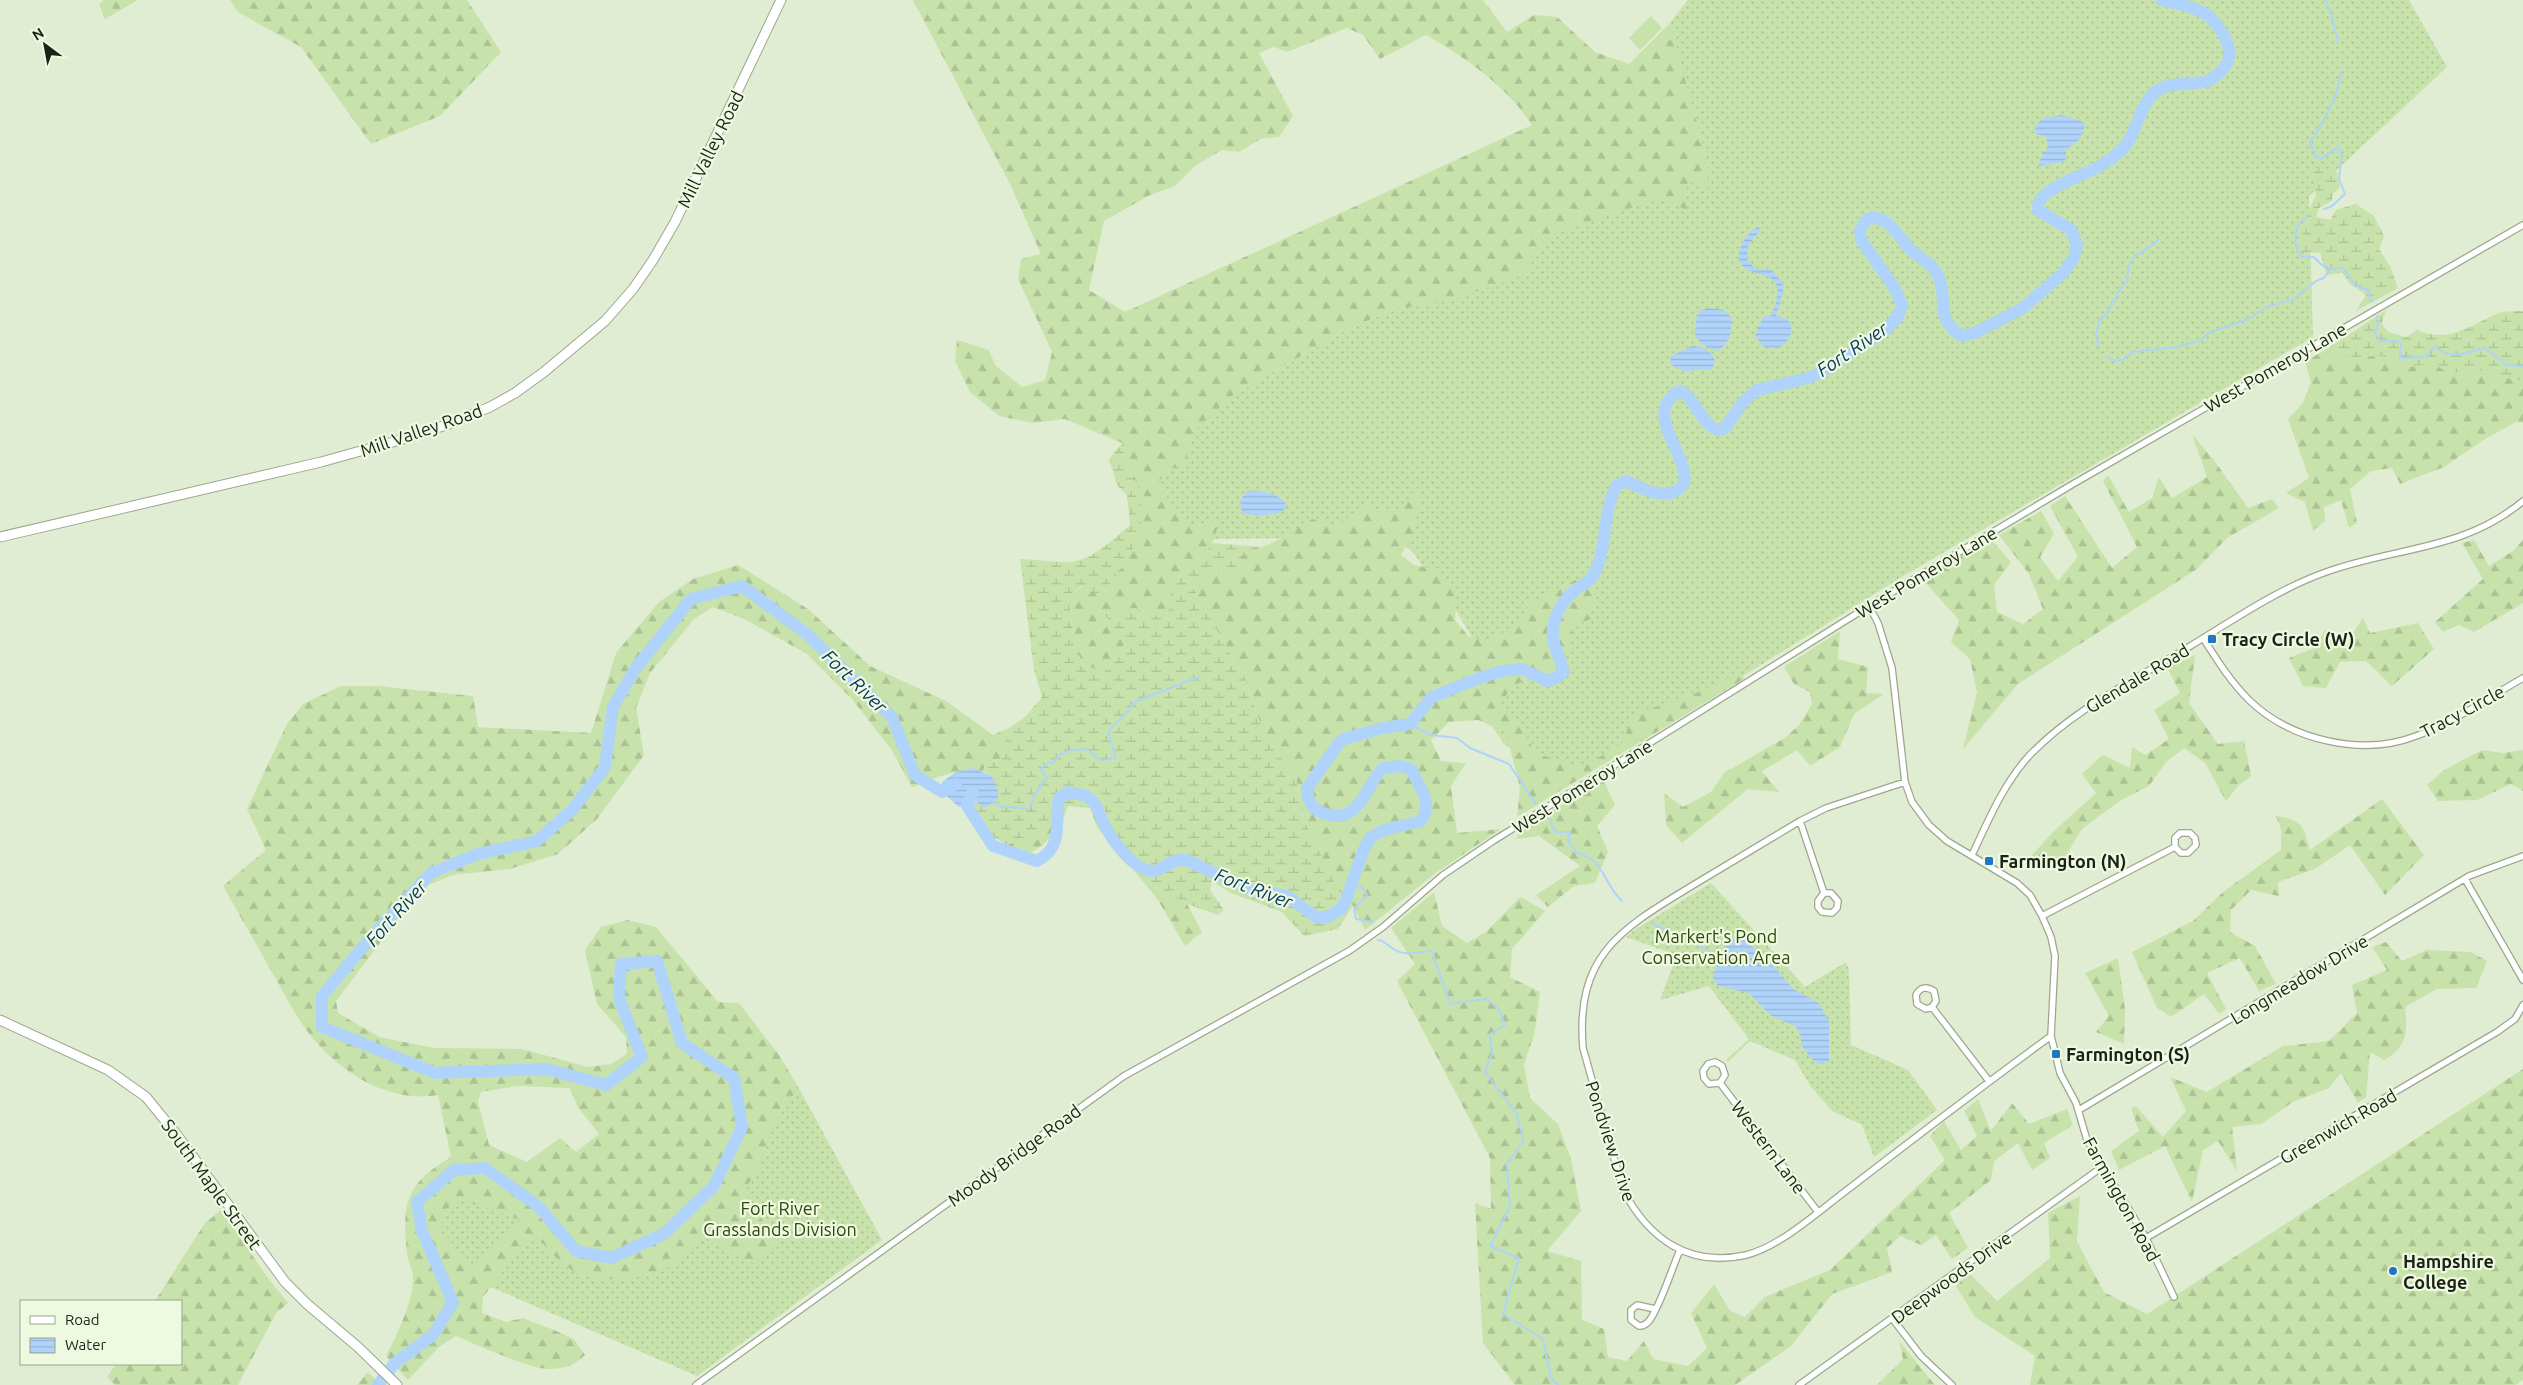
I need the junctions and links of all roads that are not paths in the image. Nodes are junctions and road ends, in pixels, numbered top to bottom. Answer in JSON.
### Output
{"nodes":[{"id":1,"x":781,"y":0,"type":"edge"},
{"id":2,"x":2523,"y":225,"type":"edge"},
{"id":3,"x":2523,"y":501,"type":"edge"},
{"id":4,"x":0,"y":538,"type":"edge"},
{"id":5,"x":1870,"y":606,"type":"junction"},
{"id":6,"x":2203,"y":638,"type":"junction"},
{"id":7,"x":2523,"y":678,"type":"edge"},
{"id":8,"x":1905,"y":782,"type":"junction"},
{"id":9,"x":1800,"y":821,"type":"junction"},
{"id":10,"x":2175,"y":848,"type":"dead end"},
{"id":11,"x":1972,"y":855,"type":"junction"},
{"id":12,"x":2523,"y":856,"type":"edge"},
{"id":13,"x":2465,"y":879,"type":"junction"},
{"id":14,"x":1824,"y":893,"type":"dead end"},
{"id":15,"x":2042,"y":916,"type":"junction"},
{"id":16,"x":1349,"y":950,"type":"joint"},
{"id":17,"x":2523,"y":980,"type":"edge"},
{"id":18,"x":2523,"y":1005,"type":"edge"},
{"id":19,"x":1932,"y":1007,"type":"dead end"},
{"id":20,"x":0,"y":1020,"type":"edge"},
{"id":21,"x":2051,"y":1036,"type":"junction"},
{"id":22,"x":1989,"y":1081,"type":"junction"},
{"id":23,"x":1720,"y":1083,"type":"dead end"},
{"id":24,"x":2079,"y":1110,"type":"junction"},
{"id":25,"x":2102,"y":1167,"type":"junction"},
{"id":26,"x":1818,"y":1212,"type":"junction"},
{"id":27,"x":2146,"y":1238,"type":"junction"},
{"id":28,"x":1680,"y":1250,"type":"junction"},
{"id":29,"x":2174,"y":1297,"type":"dead end"},
{"id":30,"x":1655,"y":1309,"type":"junction"},
{"id":31,"x":1892,"y":1318,"type":"junction"},
{"id":32,"x":397,"y":1385,"type":"edge"},
{"id":33,"x":696,"y":1385,"type":"edge"},
{"id":34,"x":1799,"y":1385,"type":"edge"},
{"id":35,"x":1952,"y":1385,"type":"edge"}],
"edges":[{"from":1,"to":4,"type":"street","name":"Mill Valley Road"},
{"from":2,"to":5,"type":"street","name":"West Pomeroy Lane"},
{"from":3,"to":6,"type":"street","name":"Glendale Road"},
{"from":5,"to":8,"type":"street","name":"Farmington Road"},
{"from":5,"to":16,"type":"street","name":"West Pomeroy Lane"},
{"from":6,"to":7,"type":"street","name":"Tracy Circle"},
{"from":6,"to":11,"type":"street","name":"Glendale Road"},
{"from":8,"to":9,"type":"street","name":"Pondview Drive"},
{"from":8,"to":11,"type":"street","name":"Farmington Road"},
{"from":9,"to":14,"type":"street"},
{"from":9,"to":28,"type":"street","name":"Pondview Drive"},
{"from":10,"to":15,"type":"street"},
{"from":11,"to":15,"type":"street","name":"Farmington Road"},
{"from":12,"to":13,"type":"street","name":"Longmeadow Drive"},
{"from":13,"to":17,"type":"street"},
{"from":13,"to":24,"type":"street","name":"Longmeadow Drive"},
{"from":15,"to":21,"type":"street","name":"Farmington Road"},
{"from":16,"to":33,"type":"street","name":"Moody Bridge Road"},
{"from":18,"to":27,"type":"street","name":"Greenwich Road"},
{"from":19,"to":22,"type":"street"},
{"from":20,"to":32,"type":"street","name":"South Maple Street"},
{"from":21,"to":22,"type":"street","name":"Pondview Drive"},
{"from":21,"to":24,"type":"street","name":"Farmington Road"},
{"from":22,"to":26,"type":"street","name":"Pondview Drive"},
{"from":23,"to":26,"type":"street","name":"Western Lane"},
{"from":24,"to":25,"type":"street","name":"Farmington Road"},
{"from":25,"to":27,"type":"street","name":"Farmington Road"},
{"from":25,"to":31,"type":"street","name":"Deepwoods Drive"},
{"from":26,"to":28,"type":"street","name":"Pondview Drive"},
{"from":27,"to":29,"type":"street","name":"Farmington Road"},
{"from":28,"to":30,"type":"street"},
{"from":30,"to":30,"type":"street"},
{"from":31,"to":34,"type":"street","name":"Deepwoods Drive"},
{"from":31,"to":35,"type":"street"}]}
